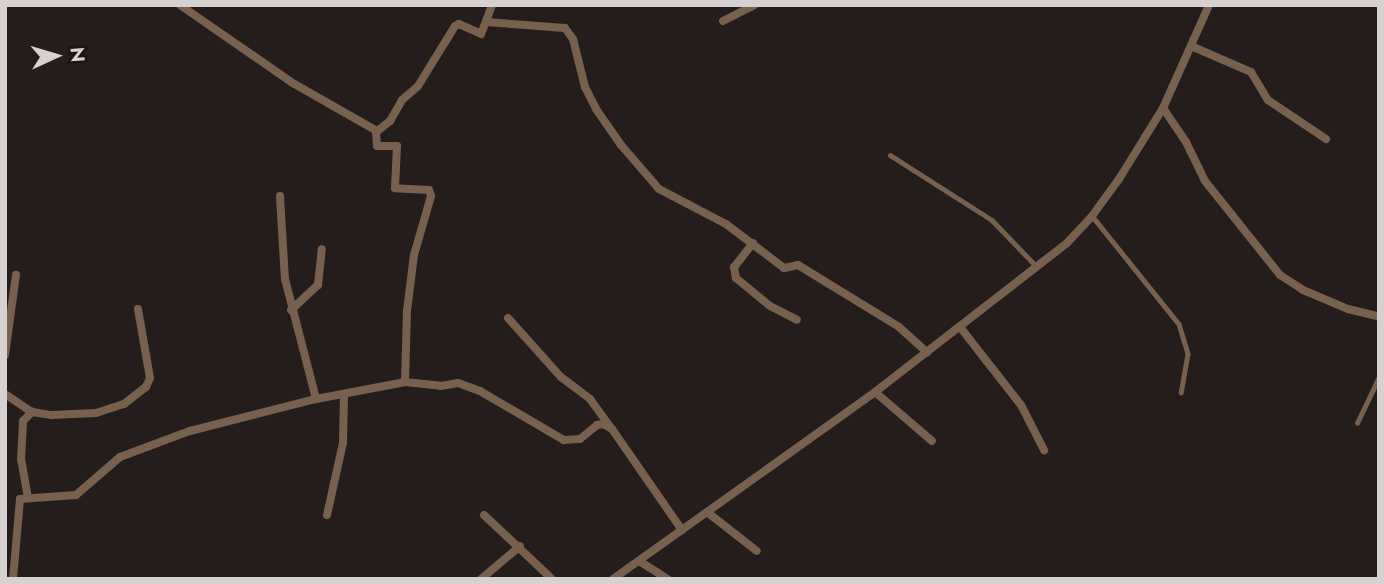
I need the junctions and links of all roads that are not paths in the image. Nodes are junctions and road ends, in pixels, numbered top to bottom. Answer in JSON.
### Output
{"nodes":[{"id":1,"x":180,"y":5,"type":"edge"},
{"id":2,"x":492,"y":5,"type":"edge"},
{"id":3,"x":754,"y":5,"type":"edge"},
{"id":4,"x":1209,"y":5,"type":"edge"},
{"id":5,"x":723,"y":21,"type":"dead end"},
{"id":6,"x":486,"y":22,"type":"junction"},
{"id":7,"x":1191,"y":46,"type":"junction"},
{"id":8,"x":1163,"y":108,"type":"junction"},
{"id":9,"x":377,"y":131,"type":"junction"},
{"id":10,"x":1326,"y":139,"type":"dead end"},
{"id":11,"x":890,"y":155,"type":"dead end"},
{"id":12,"x":280,"y":196,"type":"dead end"},
{"id":13,"x":1092,"y":216,"type":"junction"},
{"id":14,"x":753,"y":243,"type":"junction"},
{"id":15,"x":322,"y":249,"type":"dead end"},
{"id":16,"x":1037,"y":268,"type":"junction"},
{"id":17,"x":16,"y":275,"type":"dead end"},
{"id":18,"x":138,"y":309,"type":"dead end"},
{"id":19,"x":291,"y":310,"type":"junction"},
{"id":20,"x":1379,"y":317,"type":"edge"},
{"id":21,"x":508,"y":318,"type":"dead end"},
{"id":22,"x":797,"y":320,"type":"dead end"},
{"id":23,"x":960,"y":327,"type":"junction"},
{"id":24,"x":926,"y":352,"type":"junction"},
{"id":25,"x":5,"y":355,"type":"edge"},
{"id":26,"x":1379,"y":377,"type":"edge"},
{"id":27,"x":405,"y":382,"type":"junction"},
{"id":28,"x":875,"y":391,"type":"junction"},
{"id":29,"x":1181,"y":392,"type":"dead end"},
{"id":30,"x":5,"y":394,"type":"edge"},
{"id":31,"x":344,"y":394,"type":"junction"},
{"id":32,"x":316,"y":399,"type":"junction"},
{"id":33,"x":32,"y":412,"type":"junction"},
{"id":34,"x":1357,"y":423,"type":"dead end"},
{"id":35,"x":612,"y":429,"type":"junction"},
{"id":36,"x":932,"y":441,"type":"dead end"},
{"id":37,"x":1044,"y":450,"type":"dead end"},
{"id":38,"x":27,"y":498,"type":"junction"},
{"id":39,"x":707,"y":512,"type":"junction"},
{"id":40,"x":327,"y":515,"type":"dead end"},
{"id":41,"x":484,"y":515,"type":"dead end"},
{"id":42,"x":682,"y":530,"type":"junction"},
{"id":43,"x":520,"y":546,"type":"junction"},
{"id":44,"x":757,"y":551,"type":"dead end"},
{"id":45,"x":639,"y":561,"type":"junction"},
{"id":46,"x":13,"y":579,"type":"edge"},
{"id":47,"x":481,"y":579,"type":"edge"},
{"id":48,"x":552,"y":579,"type":"edge"},
{"id":49,"x":614,"y":579,"type":"edge"},
{"id":50,"x":668,"y":579,"type":"edge"}],
"edges":[{"from":1,"to":9,"type":"street"},
{"from":2,"to":6,"type":"street"},
{"from":3,"to":5,"type":"street"},
{"from":4,"to":7,"type":"street"},
{"from":6,"to":9,"type":"street"},
{"from":6,"to":14,"type":"street"},
{"from":7,"to":8,"type":"street"},
{"from":7,"to":10,"type":"street"},
{"from":8,"to":13,"type":"street"},
{"from":8,"to":20,"type":"street"},
{"from":9,"to":27,"type":"street"},
{"from":11,"to":16,"type":"lane"},
{"from":12,"to":19,"type":"street"},
{"from":13,"to":16,"type":"street"},
{"from":13,"to":29,"type":"lane"},
{"from":14,"to":22,"type":"street"},
{"from":14,"to":24,"type":"street"},
{"from":15,"to":19,"type":"street"},
{"from":16,"to":23,"type":"street"},
{"from":17,"to":25,"type":"street"},
{"from":18,"to":33,"type":"street"},
{"from":19,"to":32,"type":"street"},
{"from":21,"to":35,"type":"street"},
{"from":23,"to":24,"type":"street"},
{"from":23,"to":37,"type":"street"},
{"from":24,"to":28,"type":"street"},
{"from":26,"to":34,"type":"lane"},
{"from":27,"to":31,"type":"street"},
{"from":27,"to":35,"type":"street"},
{"from":28,"to":36,"type":"street"},
{"from":28,"to":39,"type":"street"},
{"from":30,"to":33,"type":"street"},
{"from":31,"to":32,"type":"street"},
{"from":31,"to":40,"type":"street"},
{"from":32,"to":38,"type":"street"},
{"from":33,"to":38,"type":"street"},
{"from":35,"to":42,"type":"street"},
{"from":38,"to":46,"type":"street"},
{"from":39,"to":42,"type":"street"},
{"from":39,"to":44,"type":"street"},
{"from":41,"to":43,"type":"street"},
{"from":42,"to":45,"type":"street"},
{"from":43,"to":47,"type":"street"},
{"from":43,"to":48,"type":"street"},
{"from":45,"to":49,"type":"street"},
{"from":45,"to":50,"type":"street"}]}
